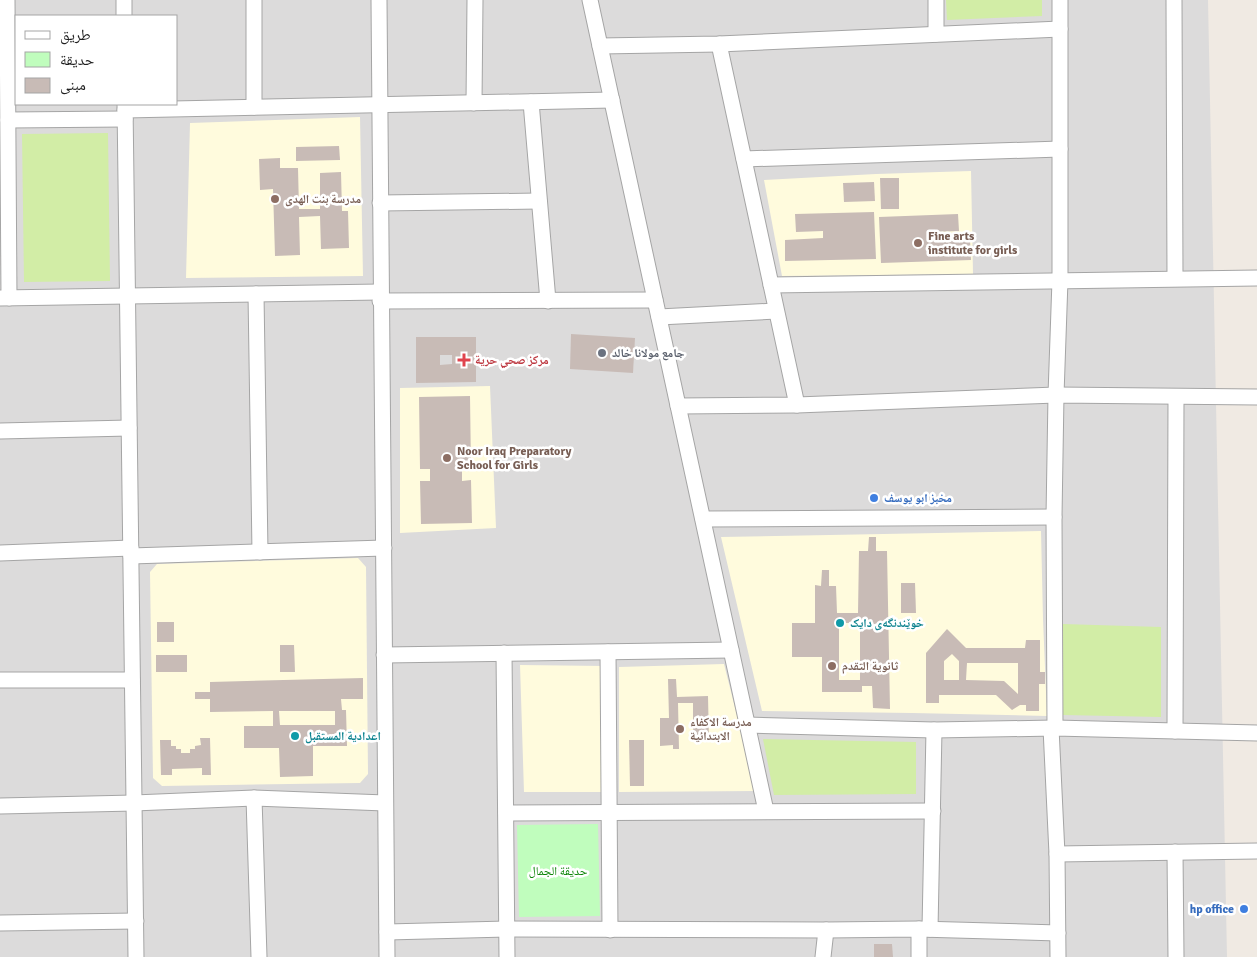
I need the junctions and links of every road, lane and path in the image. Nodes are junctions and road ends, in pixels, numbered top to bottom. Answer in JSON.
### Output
{"nodes":[{"id":1,"x":7,"y":0,"type":"edge"},
{"id":2,"x":124,"y":0,"type":"edge"},
{"id":3,"x":254,"y":0,"type":"edge"},
{"id":4,"x":379,"y":0,"type":"edge"},
{"id":5,"x":474,"y":0,"type":"edge"},
{"id":6,"x":590,"y":0,"type":"edge"},
{"id":7,"x":936,"y":0,"type":"edge"},
{"id":8,"x":1060,"y":0,"type":"edge"},
{"id":9,"x":1174,"y":0,"type":"edge"},
{"id":10,"x":124,"y":15,"type":"edge"},
{"id":11,"x":1060,"y":29,"type":"junction"},
{"id":12,"x":936,"y":34,"type":"junction"},
{"id":13,"x":718,"y":44,"type":"junction"},
{"id":14,"x":600,"y":46,"type":"junction"},
{"id":15,"x":612,"y":100,"type":"junction"},
{"id":16,"x":531,"y":102,"type":"junction"},
{"id":17,"x":474,"y":103,"type":"junction"},
{"id":18,"x":380,"y":105,"type":"junction"},
{"id":19,"x":254,"y":107,"type":"junction"},
{"id":20,"x":125,"y":111,"type":"edge"},
{"id":21,"x":8,"y":120,"type":"junction"},
{"id":22,"x":1060,"y":149,"type":"junction"},
{"id":23,"x":744,"y":159,"type":"junction"},
{"id":24,"x":4,"y":179,"type":"edge"},
{"id":25,"x":539,"y":200,"type":"junction"},
{"id":26,"x":380,"y":202,"type":"junction"},
{"id":27,"x":1175,"y":278,"type":"junction"},
{"id":28,"x":1257,"y":278,"type":"edge"},
{"id":29,"x":1060,"y":280,"type":"junction"},
{"id":30,"x":771,"y":285,"type":"junction"},
{"id":31,"x":256,"y":294,"type":"junction"},
{"id":32,"x":128,"y":296,"type":"junction"},
{"id":33,"x":380,"y":297,"type":"junction"},
{"id":34,"x":5,"y":298,"type":"edge"},
{"id":35,"x":655,"y":300,"type":"junction"},
{"id":36,"x":548,"y":301,"type":"junction"},
{"id":37,"x":776,"y":311,"type":"junction"},
{"id":38,"x":659,"y":317,"type":"junction"},
{"id":39,"x":1056,"y":395,"type":"junction"},
{"id":40,"x":1176,"y":397,"type":"junction"},
{"id":41,"x":1257,"y":397,"type":"edge"},
{"id":42,"x":797,"y":404,"type":"junction"},
{"id":43,"x":678,"y":406,"type":"junction"},
{"id":44,"x":129,"y":428,"type":"junction"},
{"id":45,"x":0,"y":431,"type":"edge"},
{"id":46,"x":1054,"y":517,"type":"junction"},
{"id":47,"x":703,"y":519,"type":"junction"},
{"id":48,"x":384,"y":548,"type":"junction"},
{"id":49,"x":131,"y":552,"type":"junction"},
{"id":50,"x":260,"y":552,"type":"junction"},
{"id":51,"x":0,"y":553,"type":"edge"},
{"id":52,"x":731,"y":650,"type":"junction"},
{"id":53,"x":608,"y":652,"type":"junction"},
{"id":54,"x":504,"y":653,"type":"junction"},
{"id":55,"x":384,"y":655,"type":"junction"},
{"id":56,"x":0,"y":680,"type":"edge"},
{"id":57,"x":132,"y":680,"type":"junction"},
{"id":58,"x":747,"y":725,"type":"junction"},
{"id":59,"x":1053,"y":728,"type":"junction"},
{"id":60,"x":934,"y":730,"type":"junction"},
{"id":61,"x":1175,"y":731,"type":"junction"},
{"id":62,"x":1257,"y":733,"type":"edge"},
{"id":63,"x":254,"y":798,"type":"junction"},
{"id":64,"x":134,"y":803,"type":"junction"},
{"id":65,"x":385,"y":803,"type":"junction"},
{"id":66,"x":0,"y":806,"type":"edge"},
{"id":67,"x":766,"y":811,"type":"junction"},
{"id":68,"x":933,"y":811,"type":"junction"},
{"id":69,"x":506,"y":812,"type":"junction"},
{"id":70,"x":609,"y":812,"type":"junction"},
{"id":71,"x":1257,"y":851,"type":"edge"},
{"id":72,"x":1175,"y":852,"type":"junction"},
{"id":73,"x":1056,"y":854,"type":"junction"},
{"id":74,"x":136,"y":921,"type":"junction"},
{"id":75,"x":0,"y":923,"type":"edge"},
{"id":76,"x":507,"y":929,"type":"junction"},
{"id":77,"x":925,"y":929,"type":"junction"},
{"id":78,"x":610,"y":930,"type":"junction"},
{"id":79,"x":826,"y":930,"type":"junction"},
{"id":80,"x":386,"y":932,"type":"junction"},
{"id":81,"x":1058,"y":934,"type":"junction"},
{"id":82,"x":136,"y":957,"type":"edge"},
{"id":83,"x":259,"y":957,"type":"edge"},
{"id":84,"x":387,"y":957,"type":"edge"},
{"id":85,"x":507,"y":957,"type":"edge"},
{"id":86,"x":823,"y":957,"type":"edge"},
{"id":87,"x":919,"y":957,"type":"edge"},
{"id":88,"x":1058,"y":957,"type":"edge"},
{"id":89,"x":1176,"y":957,"type":"edge"}],
"edges":[{"from":1,"to":21,"type":"street"},
{"from":2,"to":10,"type":"street"},
{"from":3,"to":19,"type":"street"},
{"from":4,"to":18,"type":"street"},
{"from":5,"to":17,"type":"street"},
{"from":6,"to":14,"type":"street"},
{"from":7,"to":12,"type":"street"},
{"from":8,"to":11,"type":"street"},
{"from":9,"to":27,"type":"street"},
{"from":11,"to":12,"type":"street"},
{"from":11,"to":22,"type":"street"},
{"from":12,"to":13,"type":"street"},
{"from":13,"to":14,"type":"street"},
{"from":13,"to":23,"type":"street"},
{"from":14,"to":15,"type":"street"},
{"from":15,"to":16,"type":"street"},
{"from":15,"to":35,"type":"street"},
{"from":16,"to":17,"type":"street"},
{"from":16,"to":25,"type":"street"},
{"from":17,"to":18,"type":"street"},
{"from":18,"to":19,"type":"street"},
{"from":18,"to":26,"type":"street"},
{"from":19,"to":20,"type":"street"},
{"from":20,"to":21,"type":"street"},
{"from":20,"to":32,"type":"street"},
{"from":21,"to":24,"type":"street"},
{"from":22,"to":23,"type":"street"},
{"from":22,"to":29,"type":"street"},
{"from":23,"to":30,"type":"street"},
{"from":24,"to":34,"type":"street"},
{"from":25,"to":26,"type":"street"},
{"from":25,"to":36,"type":"street"},
{"from":26,"to":33,"type":"street"},
{"from":27,"to":28,"type":"street"},
{"from":27,"to":29,"type":"street"},
{"from":29,"to":30,"type":"street"},
{"from":29,"to":39,"type":"street"},
{"from":30,"to":37,"type":"street"},
{"from":31,"to":32,"type":"street"},
{"from":31,"to":33,"type":"street"},
{"from":31,"to":50,"type":"street"},
{"from":32,"to":34,"type":"street"},
{"from":32,"to":44,"type":"street"},
{"from":33,"to":36,"type":"street"},
{"from":33,"to":48,"type":"street"},
{"from":35,"to":36,"type":"street"},
{"from":35,"to":38,"type":"street"},
{"from":37,"to":38,"type":"street"},
{"from":37,"to":42,"type":"street"},
{"from":38,"to":43,"type":"street"},
{"from":39,"to":40,"type":"street"},
{"from":39,"to":42,"type":"street"},
{"from":39,"to":46,"type":"street"},
{"from":40,"to":41,"type":"street"},
{"from":40,"to":61,"type":"street"},
{"from":42,"to":43,"type":"street"},
{"from":43,"to":47,"type":"street"},
{"from":44,"to":45,"type":"street"},
{"from":44,"to":49,"type":"street"},
{"from":46,"to":47,"type":"street"},
{"from":46,"to":59,"type":"street"},
{"from":47,"to":52,"type":"street"},
{"from":48,"to":50,"type":"street"},
{"from":48,"to":55,"type":"street"},
{"from":49,"to":50,"type":"street"},
{"from":49,"to":51,"type":"street"},
{"from":49,"to":57,"type":"street"},
{"from":52,"to":53,"type":"street"},
{"from":52,"to":58,"type":"street"},
{"from":53,"to":54,"type":"street"},
{"from":53,"to":70,"type":"street"},
{"from":54,"to":55,"type":"street"},
{"from":54,"to":69,"type":"street"},
{"from":55,"to":65,"type":"street"},
{"from":56,"to":57,"type":"street"},
{"from":57,"to":64,"type":"street"},
{"from":58,"to":60,"type":"street"},
{"from":58,"to":67,"type":"street"},
{"from":59,"to":60,"type":"street"},
{"from":59,"to":61,"type":"street"},
{"from":59,"to":73,"type":"street"},
{"from":60,"to":68,"type":"street"},
{"from":61,"to":62,"type":"street"},
{"from":63,"to":64,"type":"street"},
{"from":63,"to":65,"type":"street"},
{"from":63,"to":83,"type":"street"},
{"from":64,"to":66,"type":"street"},
{"from":64,"to":74,"type":"street"},
{"from":65,"to":80,"type":"street"},
{"from":67,"to":68,"type":"street"},
{"from":67,"to":70,"type":"street"},
{"from":68,"to":77,"type":"street"},
{"from":69,"to":70,"type":"street"},
{"from":69,"to":76,"type":"street"},
{"from":70,"to":78,"type":"street"},
{"from":71,"to":72,"type":"street"},
{"from":72,"to":73,"type":"street"},
{"from":72,"to":89,"type":"street"},
{"from":73,"to":81,"type":"street"},
{"from":74,"to":75,"type":"street"},
{"from":74,"to":82,"type":"street"},
{"from":76,"to":78,"type":"street"},
{"from":76,"to":80,"type":"street"},
{"from":76,"to":85,"type":"street"},
{"from":77,"to":79,"type":"street"},
{"from":77,"to":81,"type":"street"},
{"from":77,"to":87,"type":"street"},
{"from":78,"to":79,"type":"street"},
{"from":79,"to":86,"type":"street"},
{"from":80,"to":84,"type":"street"},
{"from":81,"to":88,"type":"street"}]}
